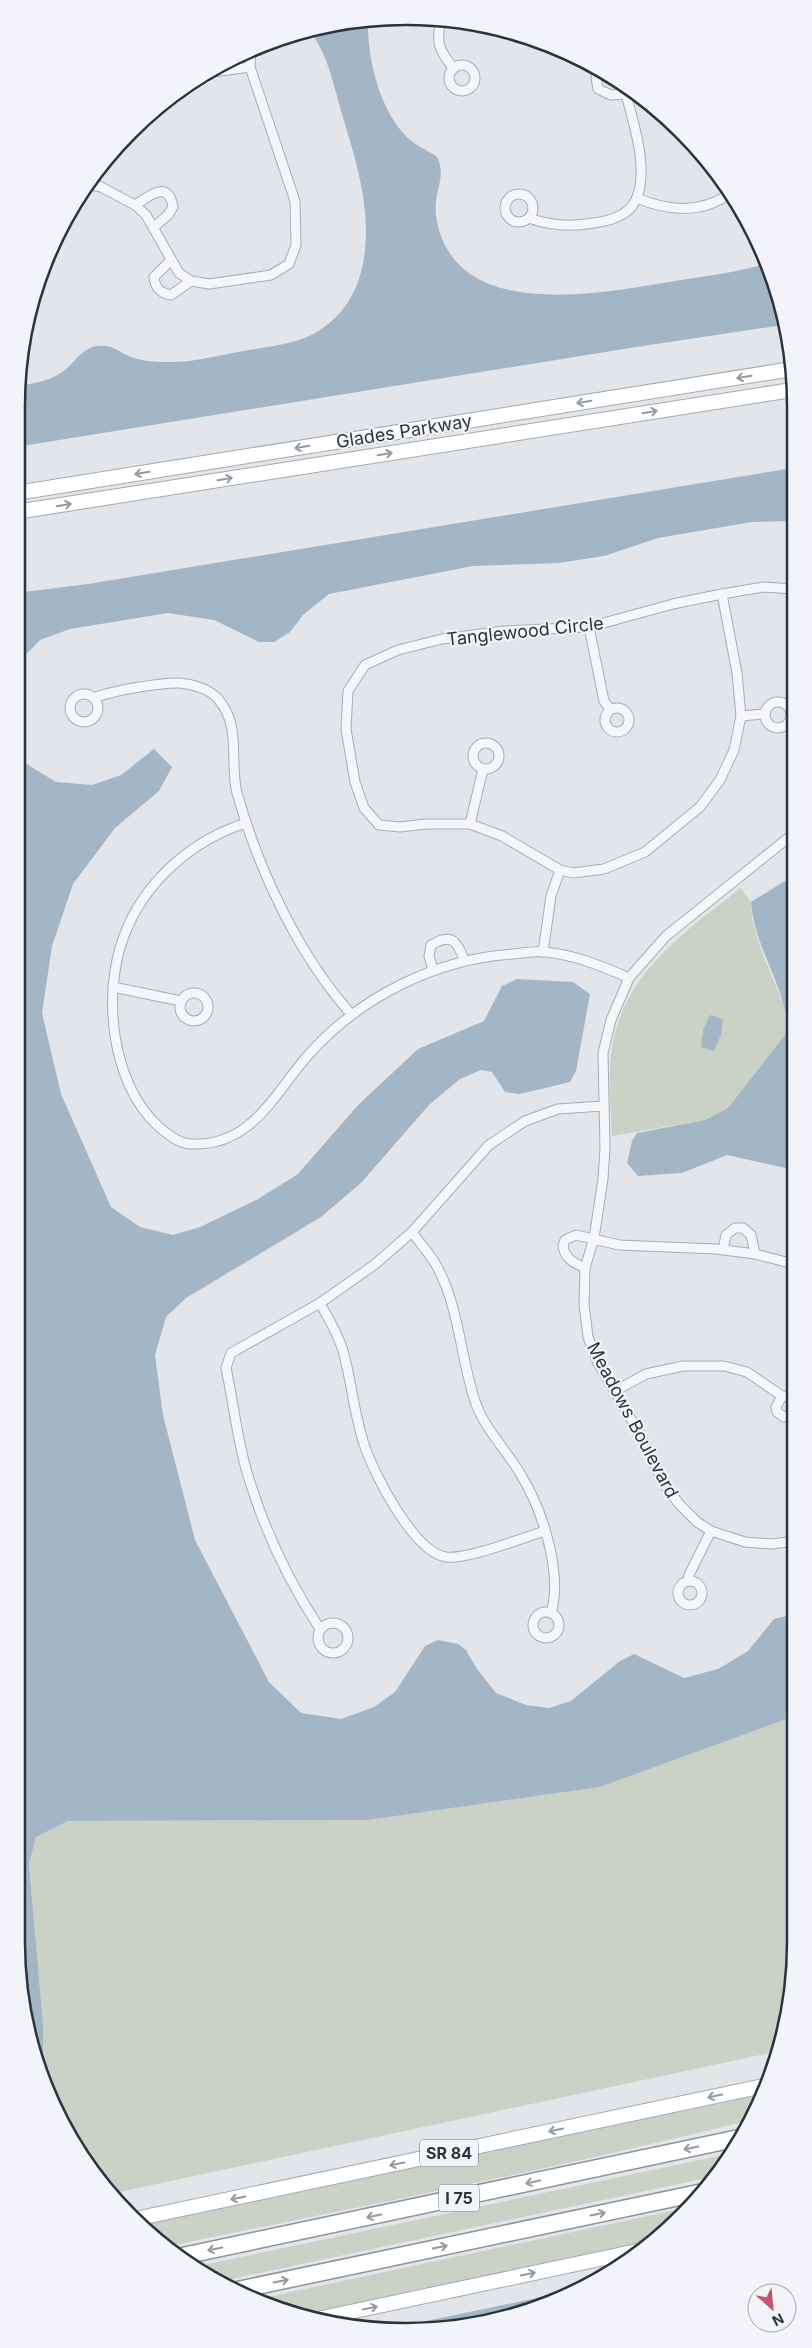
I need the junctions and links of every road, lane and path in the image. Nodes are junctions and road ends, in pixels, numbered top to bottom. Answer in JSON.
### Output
{"nodes":[{"id":1,"x":439,"y":27,"type":"edge"},
{"id":2,"x":251,"y":58,"type":"edge"},
{"id":3,"x":250,"y":67,"type":"junction"},
{"id":4,"x":453,"y":68,"type":"dead end"},
{"id":5,"x":226,"y":70,"type":"edge"},
{"id":6,"x":597,"y":76,"type":"edge"},
{"id":7,"x":622,"y":92,"type":"edge"},
{"id":8,"x":626,"y":95,"type":"edge"},
{"id":9,"x":95,"y":186,"type":"edge"},
{"id":10,"x":725,"y":197,"type":"edge"},
{"id":11,"x":637,"y":198,"type":"junction"},
{"id":12,"x":135,"y":205,"type":"junction"},
{"id":13,"x":529,"y":218,"type":"dead end"},
{"id":14,"x":154,"y":227,"type":"junction"},
{"id":15,"x":171,"y":260,"type":"junction"},
{"id":16,"x":191,"y":281,"type":"junction"},
{"id":17,"x":785,"y":370,"type":"edge"},
{"id":18,"x":786,"y":391,"type":"edge"},
{"id":19,"x":25,"y":492,"type":"edge"},
{"id":20,"x":25,"y":511,"type":"edge"},
{"id":21,"x":787,"y":588,"type":"edge"},
{"id":22,"x":722,"y":594,"type":"junction"},
{"id":23,"x":589,"y":627,"type":"junction"},
{"id":24,"x":94,"y":698,"type":"dead end"},
{"id":25,"x":610,"y":709,"type":"dead end"},
{"id":26,"x":765,"y":714,"type":"dead end"},
{"id":27,"x":741,"y":716,"type":"junction"},
{"id":28,"x":483,"y":769,"type":"dead end"},
{"id":29,"x":246,"y":823,"type":"junction"},
{"id":30,"x":470,"y":824,"type":"junction"},
{"id":31,"x":787,"y":839,"type":"edge"},
{"id":32,"x":560,"y":870,"type":"junction"},
{"id":33,"x":543,"y":952,"type":"junction"},
{"id":34,"x":464,"y":960,"type":"junction"},
{"id":35,"x":433,"y":970,"type":"junction"},
{"id":36,"x":629,"y":978,"type":"junction"},
{"id":37,"x":113,"y":987,"type":"junction"},
{"id":38,"x":181,"y":1001,"type":"dead end"},
{"id":39,"x":352,"y":1014,"type":"junction"},
{"id":40,"x":604,"y":1106,"type":"junction"},
{"id":41,"x":412,"y":1232,"type":"junction"},
{"id":42,"x":594,"y":1238,"type":"junction"},
{"id":43,"x":722,"y":1250,"type":"junction"},
{"id":44,"x":755,"y":1254,"type":"junction"},
{"id":45,"x":787,"y":1262,"type":"edge"},
{"id":46,"x":585,"y":1268,"type":"junction"},
{"id":47,"x":320,"y":1303,"type":"junction"},
{"id":48,"x":615,"y":1391,"type":"junction"},
{"id":49,"x":782,"y":1396,"type":"junction"},
{"id":50,"x":787,"y":1396,"type":"edge"},
{"id":51,"x":787,"y":1417,"type":"edge"},
{"id":52,"x":544,"y":1531,"type":"junction"},
{"id":53,"x":711,"y":1531,"type":"junction"},
{"id":54,"x":787,"y":1542,"type":"edge"},
{"id":55,"x":689,"y":1582,"type":"dead end"},
{"id":56,"x":551,"y":1613,"type":"dead end"},
{"id":57,"x":320,"y":1629,"type":"dead end"},
{"id":58,"x":758,"y":2087,"type":"edge"},
{"id":59,"x":732,"y":2139,"type":"edge"},
{"id":60,"x":690,"y":2195,"type":"edge"},
{"id":61,"x":144,"y":2218,"type":"edge"},
{"id":62,"x":625,"y":2254,"type":"edge"},
{"id":63,"x":188,"y":2255,"type":"edge"},
{"id":64,"x":247,"y":2288,"type":"edge"},
{"id":65,"x":332,"y":2316,"type":"edge"}],
"edges":[{"from":1,"to":4,"type":"street"},
{"from":2,"to":3,"type":"street"},
{"from":3,"to":5,"type":"street"},
{"from":3,"to":16,"type":"street"},
{"from":6,"to":7,"type":"street"},
{"from":8,"to":11,"type":"street"},
{"from":9,"to":12,"type":"street"},
{"from":10,"to":11,"type":"street"},
{"from":11,"to":13,"type":"street"},
{"from":12,"to":14,"type":"street"},
{"from":12,"to":14,"type":"street"},
{"from":14,"to":15,"type":"street"},
{"from":15,"to":16,"type":"street"},
{"from":15,"to":16,"type":"street"},
{"from":17,"to":19,"type":"main road","name":"Glades Parkway","one_way":true},
{"from":20,"to":18,"type":"main road","name":"Glades Parkway","one_way":true},
{"from":21,"to":22,"type":"street","name":"Tanglewood Circle"},
{"from":22,"to":23,"type":"street","name":"Tanglewood Circle"},
{"from":22,"to":27,"type":"street","name":"Tanglewood Circle"},
{"from":23,"to":25,"type":"street"},
{"from":23,"to":30,"type":"street","name":"Tanglewood Circle"},
{"from":24,"to":29,"type":"street"},
{"from":26,"to":27,"type":"street"},
{"from":27,"to":32,"type":"street","name":"Tanglewood Circle"},
{"from":28,"to":30,"type":"street"},
{"from":29,"to":37,"type":"street"},
{"from":29,"to":39,"type":"street"},
{"from":30,"to":32,"type":"street","name":"Tanglewood Circle"},
{"from":31,"to":36,"type":"street","name":"Meadows Boulevard"},
{"from":32,"to":33,"type":"street"},
{"from":33,"to":34,"type":"street"},
{"from":33,"to":36,"type":"street"},
{"from":34,"to":35,"type":"street"},
{"from":34,"to":35,"type":"street"},
{"from":35,"to":39,"type":"street"},
{"from":36,"to":40,"type":"street","name":"Meadows Boulevard"},
{"from":37,"to":38,"type":"street"},
{"from":37,"to":39,"type":"street"},
{"from":40,"to":41,"type":"street"},
{"from":40,"to":42,"type":"street","name":"Meadows Boulevard"},
{"from":41,"to":47,"type":"street"},
{"from":41,"to":52,"type":"street"},
{"from":42,"to":43,"type":"street"},
{"from":42,"to":46,"type":"street","name":"Meadows Boulevard"},
{"from":42,"to":46,"type":"street"},
{"from":43,"to":44,"type":"street"},
{"from":43,"to":44,"type":"street"},
{"from":44,"to":45,"type":"street"},
{"from":46,"to":48,"type":"street","name":"Meadows Boulevard"},
{"from":47,"to":52,"type":"street"},
{"from":47,"to":57,"type":"street"},
{"from":48,"to":49,"type":"street"},
{"from":48,"to":53,"type":"street","name":"Meadows Boulevard"},
{"from":49,"to":50,"type":"street"},
{"from":49,"to":51,"type":"street"},
{"from":52,"to":56,"type":"street"},
{"from":53,"to":54,"type":"street","name":"Meadows Boulevard"},
{"from":53,"to":55,"type":"street"},
{"from":58,"to":61,"type":"main road","number":"SR 84","one_way":true},
{"from":59,"to":63,"type":"highway","number":"I 75","one_way":true},
{"from":64,"to":60,"type":"highway","one_way":true},
{"from":65,"to":62,"type":"main road","one_way":true}]}
